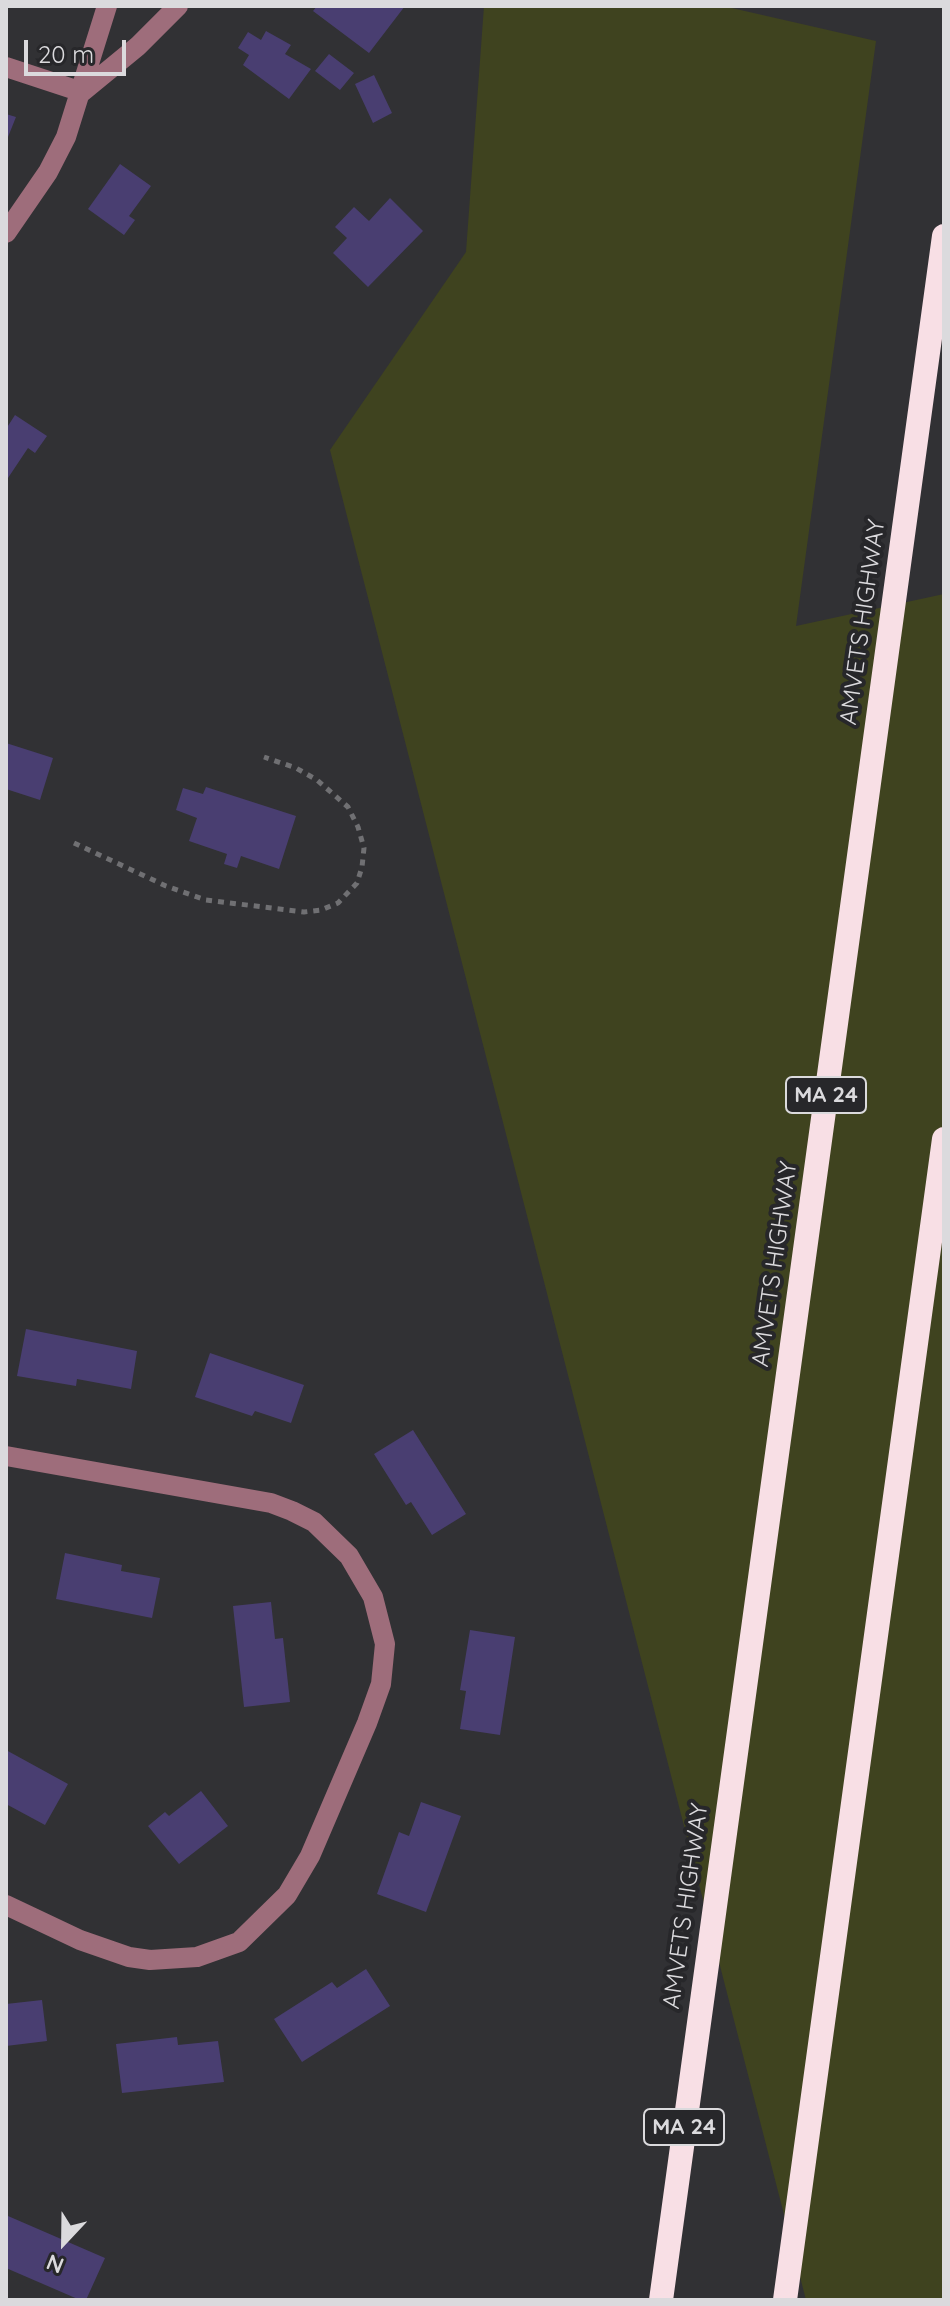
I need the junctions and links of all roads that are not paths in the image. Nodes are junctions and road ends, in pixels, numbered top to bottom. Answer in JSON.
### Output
{"nodes":[{"id":1,"x":107,"y":6,"type":"edge"},
{"id":2,"x":178,"y":6,"type":"edge"},
{"id":3,"x":6,"y":67,"type":"edge"},
{"id":4,"x":82,"y":92,"type":"junction"},
{"id":5,"x":6,"y":233,"type":"edge"},
{"id":6,"x":944,"y":236,"type":"edge"},
{"id":7,"x":944,"y":1139,"type":"edge"},
{"id":8,"x":6,"y":1456,"type":"edge"},
{"id":9,"x":6,"y":1905,"type":"edge"},
{"id":10,"x":661,"y":2300,"type":"edge"},
{"id":11,"x":785,"y":2300,"type":"edge"}],
"edges":[{"from":1,"to":4,"type":"street"},
{"from":2,"to":4,"type":"street"},
{"from":3,"to":4,"type":"street"},
{"from":4,"to":5,"type":"street"},
{"from":6,"to":10,"type":"highway","name":"AMVETS HIGHWAY","number":"MA 24"},
{"from":7,"to":11,"type":"highway"},
{"from":8,"to":9,"type":"street"}]}
